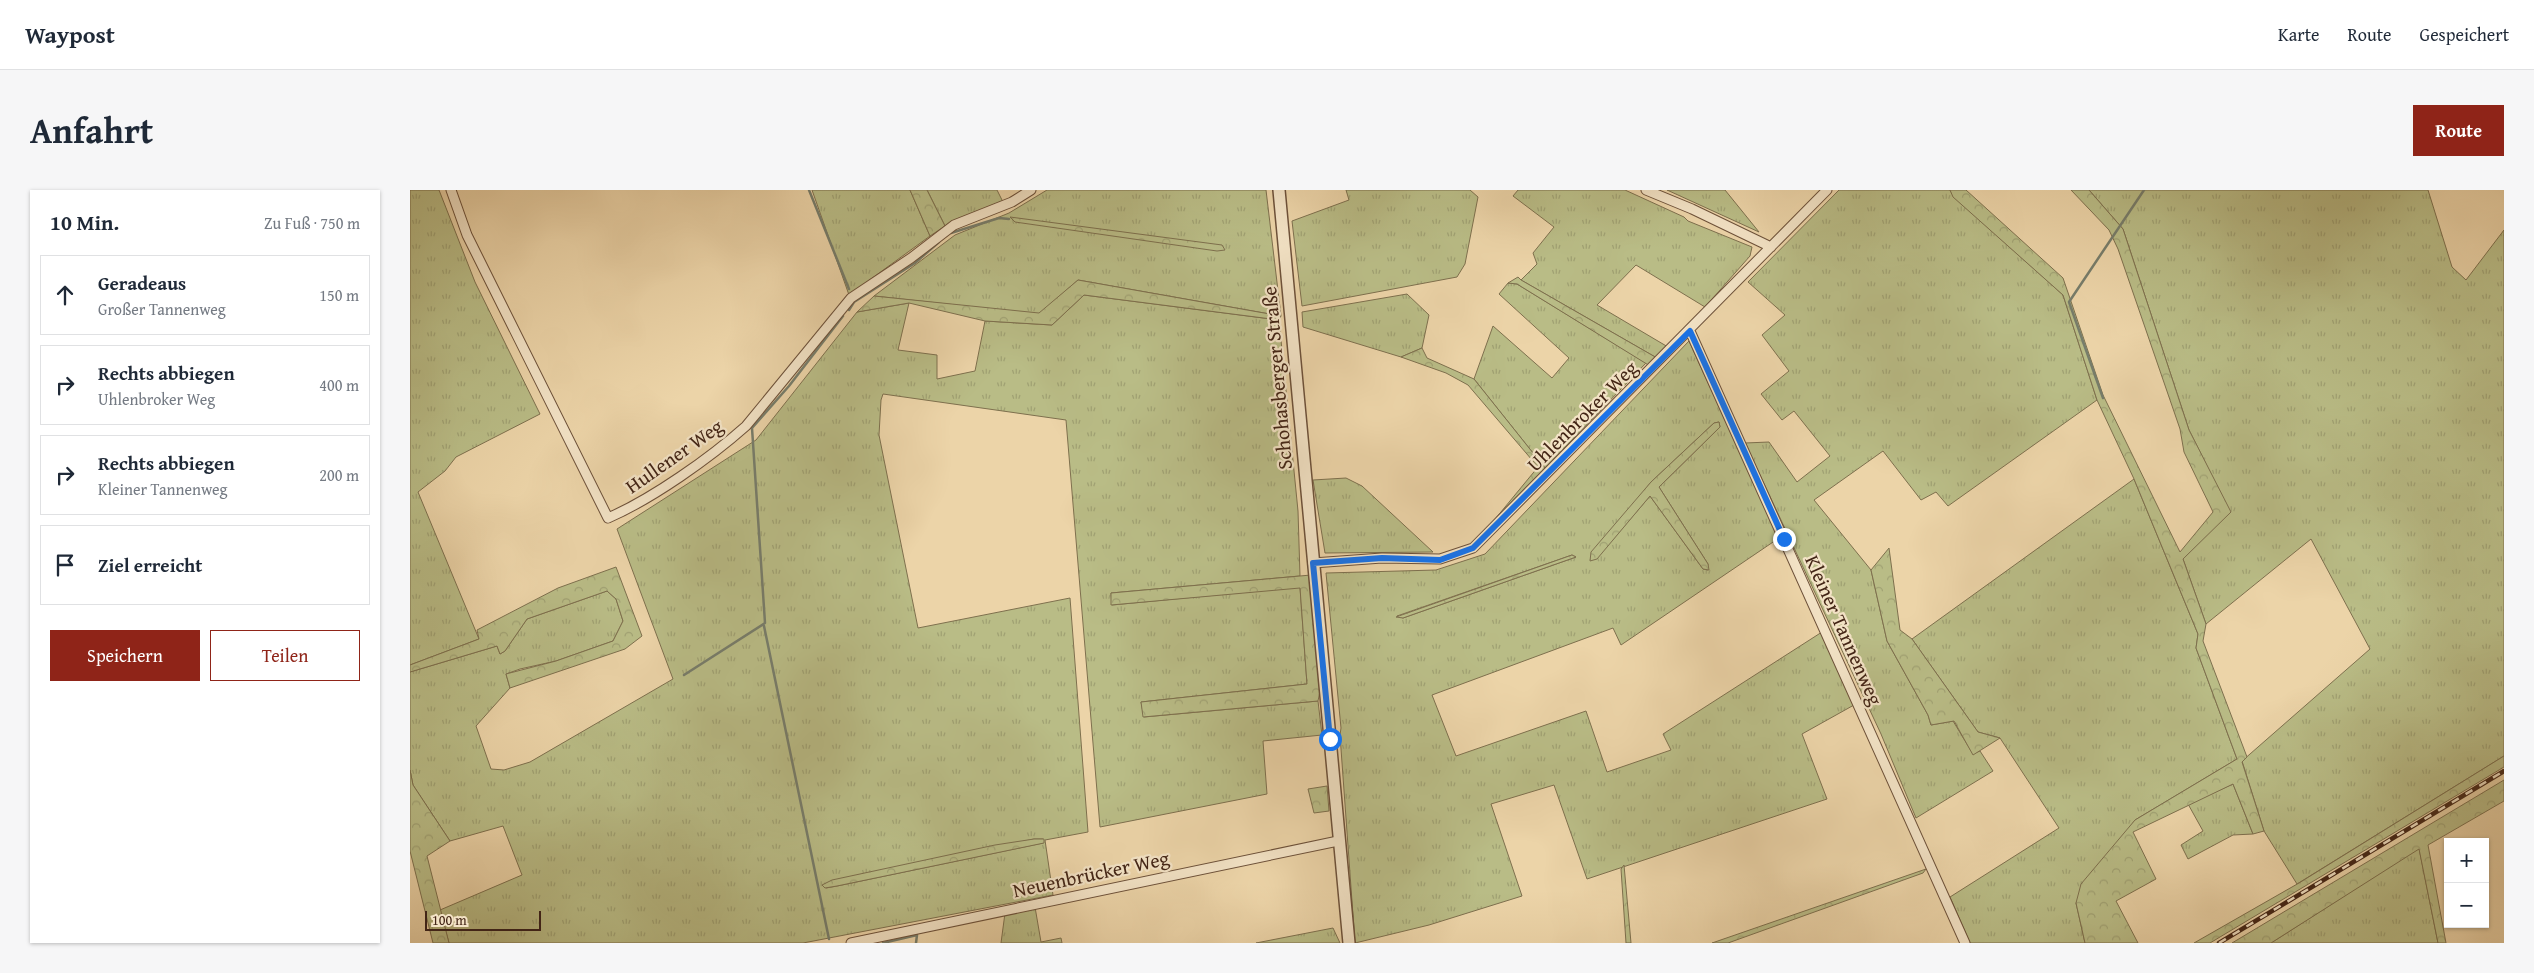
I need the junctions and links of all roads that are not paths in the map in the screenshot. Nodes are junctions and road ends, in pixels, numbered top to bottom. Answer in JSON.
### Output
{"nodes":[{"id":1,"x":451,"y":190,"type":"edge"},
{"id":2,"x":1031,"y":190,"type":"edge"},
{"id":3,"x":1279,"y":190,"type":"edge"},
{"id":4,"x":1646,"y":190,"type":"edge"},
{"id":5,"x":1827,"y":190,"type":"edge"},
{"id":6,"x":1770,"y":247,"type":"junction"},
{"id":7,"x":1690,"y":331,"type":"junction"},
{"id":8,"x":1313,"y":563,"type":"junction"},
{"id":9,"x":1338,"y":840,"type":"junction"},
{"id":10,"x":851,"y":943,"type":"edge"},
{"id":11,"x":1349,"y":943,"type":"edge"},
{"id":12,"x":1965,"y":943,"type":"edge"}],
"edges":[{"from":1,"to":2,"type":"street","name":"Hullener Weg"},
{"from":3,"to":8,"type":"street","name":"Schohasberger Straße"},
{"from":4,"to":6,"type":"street"},
{"from":5,"to":6,"type":"street","name":"Uhlenbroker Weg"},
{"from":6,"to":7,"type":"street","name":"Uhlenbroker Weg"},
{"from":7,"to":8,"type":"street","name":"Uhlenbroker Weg"},
{"from":7,"to":12,"type":"street","name":"Kleiner Tannenweg"},
{"from":8,"to":9,"type":"street","name":"Schohasberger Straße"},
{"from":9,"to":10,"type":"street","name":"Neuenbrücker Weg"},
{"from":9,"to":11,"type":"street","name":"Schohasberger Straße"}]}
